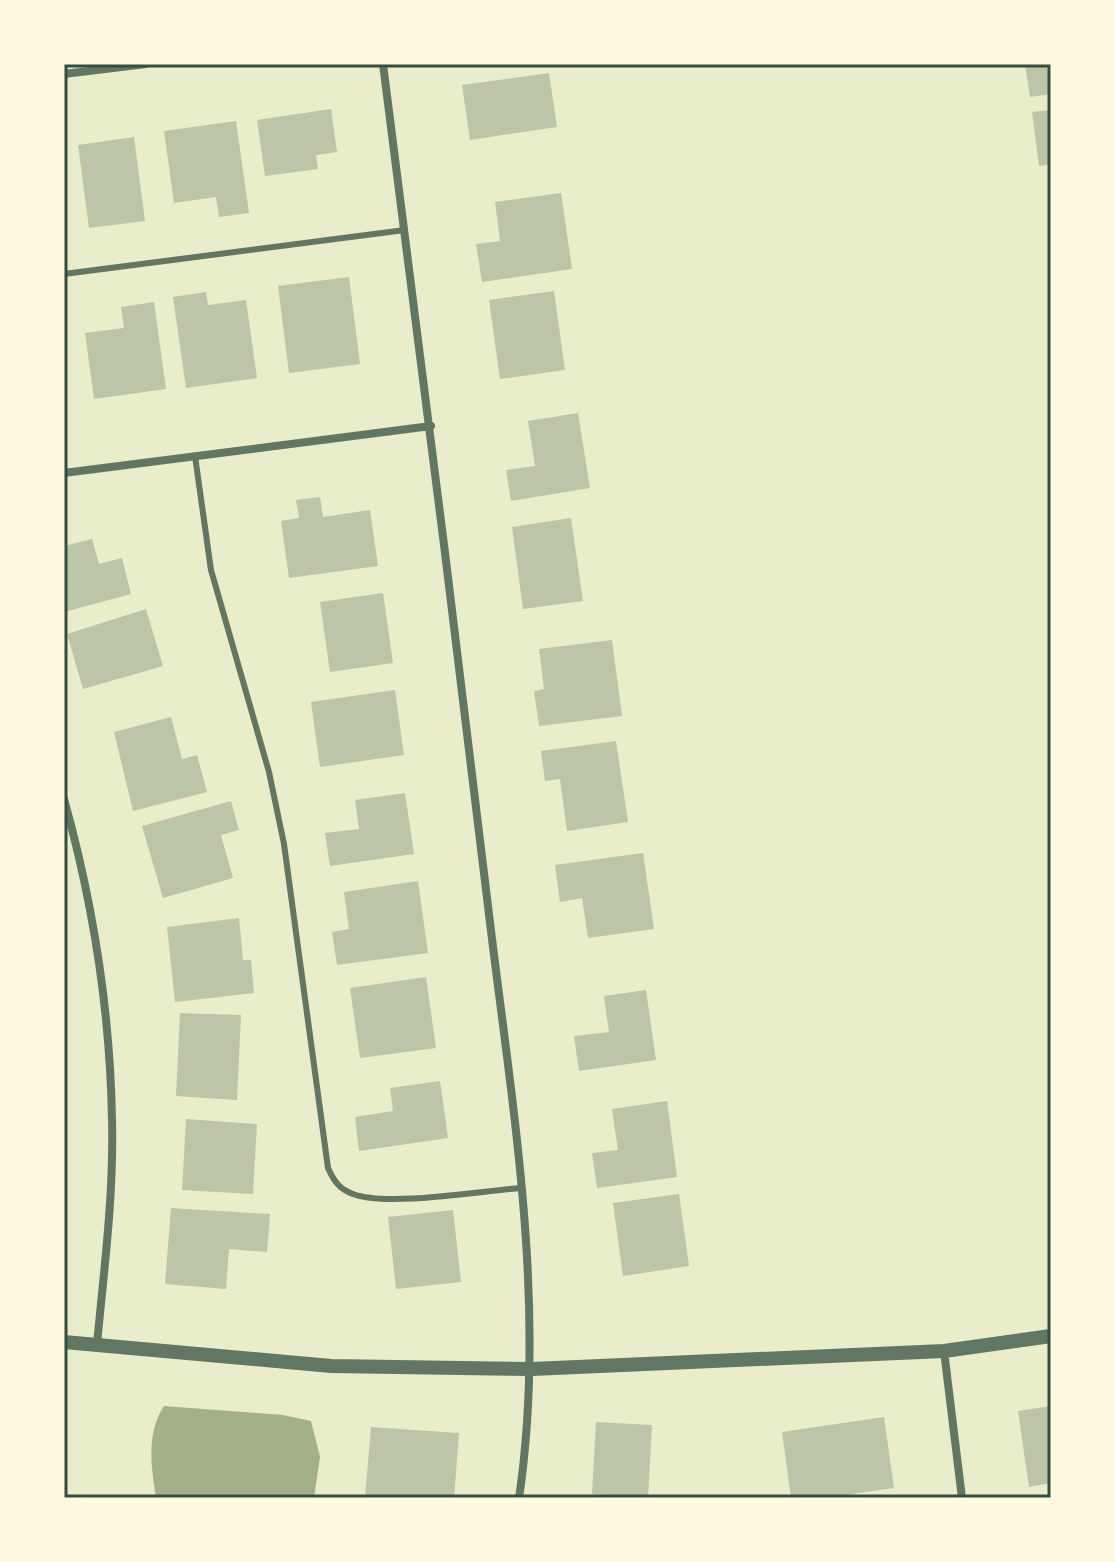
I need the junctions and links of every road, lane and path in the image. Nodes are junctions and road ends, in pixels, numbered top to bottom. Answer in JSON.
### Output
{"nodes":[{"id":1,"x":146,"y":64,"type":"edge"},
{"id":2,"x":383,"y":64,"type":"edge"},
{"id":3,"x":64,"y":74,"type":"edge"},
{"id":4,"x":405,"y":230,"type":"junction"},
{"id":5,"x":64,"y":274,"type":"edge"},
{"id":6,"x":431,"y":426,"type":"junction"},
{"id":7,"x":195,"y":456,"type":"junction"},
{"id":8,"x":64,"y":473,"type":"edge"},
{"id":9,"x":64,"y":799,"type":"edge"},
{"id":10,"x":521,"y":1188,"type":"junction"},
{"id":11,"x":1051,"y":1336,"type":"edge"},
{"id":12,"x":64,"y":1342,"type":"edge"},
{"id":13,"x":97,"y":1344,"type":"junction"},
{"id":14,"x":944,"y":1351,"type":"junction"},
{"id":15,"x":532,"y":1369,"type":"junction"},
{"id":16,"x":519,"y":1498,"type":"edge"},
{"id":17,"x":962,"y":1498,"type":"edge"}],
"edges":[{"from":1,"to":3,"type":"street"},
{"from":2,"to":4,"type":"street"},
{"from":4,"to":5,"type":"lane"},
{"from":4,"to":6,"type":"street"},
{"from":6,"to":7,"type":"street"},
{"from":6,"to":10,"type":"street"},
{"from":7,"to":8,"type":"street"},
{"from":7,"to":10,"type":"lane"},
{"from":9,"to":13,"type":"street"},
{"from":10,"to":15,"type":"street"},
{"from":11,"to":14,"type":"street"},
{"from":12,"to":13,"type":"street"},
{"from":13,"to":15,"type":"street"},
{"from":14,"to":15,"type":"street"},
{"from":14,"to":17,"type":"street"},
{"from":15,"to":16,"type":"street"}]}
